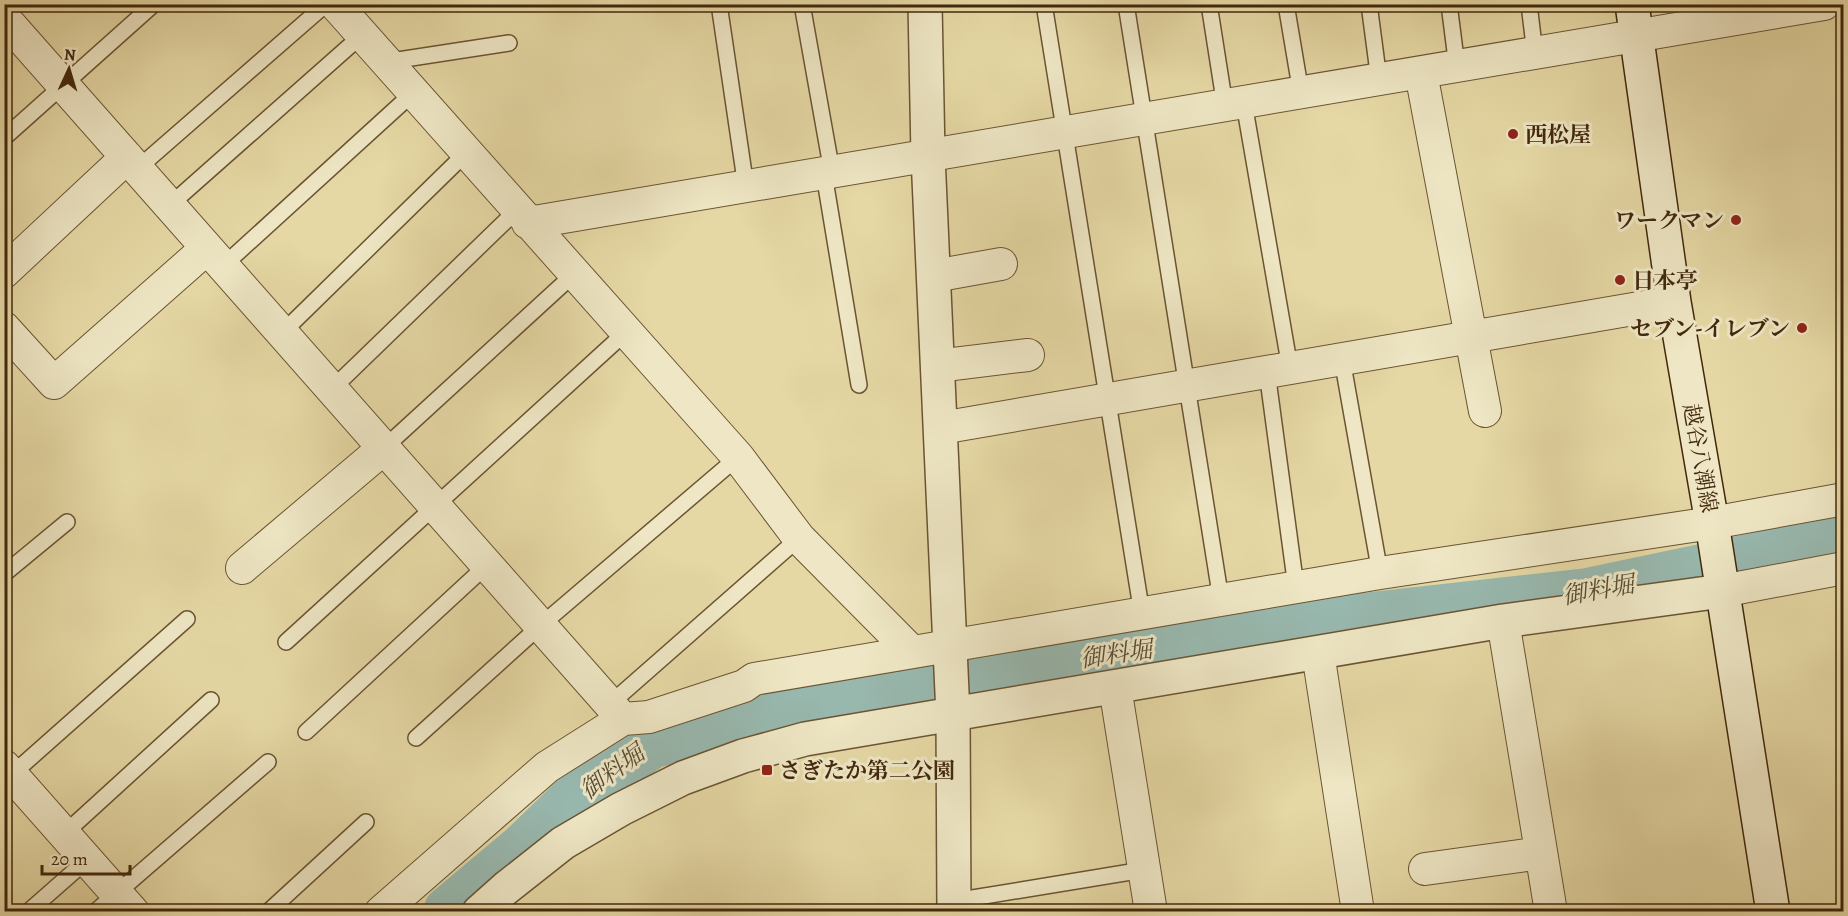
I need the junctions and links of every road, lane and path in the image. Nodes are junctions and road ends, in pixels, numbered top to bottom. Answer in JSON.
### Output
{"nodes":[{"id":1,"x":154,"y":4,"type":"edge"},
{"id":2,"x":326,"y":4,"type":"edge"},
{"id":3,"x":335,"y":4,"type":"edge"},
{"id":4,"x":719,"y":4,"type":"edge"},
{"id":5,"x":802,"y":4,"type":"edge"},
{"id":6,"x":925,"y":4,"type":"edge"},
{"id":7,"x":1044,"y":4,"type":"edge"},
{"id":8,"x":1126,"y":4,"type":"edge"},
{"id":9,"x":1209,"y":4,"type":"edge"},
{"id":10,"x":1286,"y":4,"type":"edge"},
{"id":11,"x":1369,"y":4,"type":"edge"},
{"id":12,"x":1449,"y":4,"type":"edge"},
{"id":13,"x":1528,"y":4,"type":"edge"},
{"id":14,"x":1632,"y":4,"type":"edge"},
{"id":15,"x":1824,"y":4,"type":"edge"},
{"id":16,"x":7,"y":27,"type":"edge"},
{"id":17,"x":362,"y":35,"type":"junction"},
{"id":18,"x":1637,"y":37,"type":"junction"},
{"id":19,"x":509,"y":43,"type":"dead end"},
{"id":20,"x":1535,"y":54,"type":"junction"},
{"id":21,"x":386,"y":62,"type":"junction"},
{"id":22,"x":1457,"y":67,"type":"junction"},
{"id":23,"x":1421,"y":73,"type":"junction"},
{"id":24,"x":1379,"y":80,"type":"junction"},
{"id":25,"x":63,"y":85,"type":"junction"},
{"id":26,"x":413,"y":93,"type":"junction"},
{"id":27,"x":1300,"y":93,"type":"junction"},
{"id":28,"x":1234,"y":104,"type":"junction"},
{"id":29,"x":1144,"y":120,"type":"junction"},
{"id":30,"x":1065,"y":133,"type":"junction"},
{"id":31,"x":4,"y":138,"type":"edge"},
{"id":32,"x":466,"y":153,"type":"junction"},
{"id":33,"x":928,"y":156,"type":"junction"},
{"id":34,"x":132,"y":163,"type":"junction"},
{"id":35,"x":828,"y":173,"type":"junction"},
{"id":36,"x":746,"y":187,"type":"junction"},
{"id":37,"x":170,"y":206,"type":"junction"},
{"id":38,"x":523,"y":217,"type":"junction"},
{"id":39,"x":215,"y":257,"type":"junction"},
{"id":40,"x":1001,"y":264,"type":"dead end"},
{"id":41,"x":4,"y":273,"type":"edge"},
{"id":42,"x":574,"y":274,"type":"junction"},
{"id":43,"x":934,"y":276,"type":"junction"},
{"id":44,"x":1674,"y":302,"type":"junction"},
{"id":45,"x":4,"y":328,"type":"edge"},
{"id":46,"x":626,"y":332,"type":"junction"},
{"id":47,"x":282,"y":333,"type":"junction"},
{"id":48,"x":1471,"y":337,"type":"junction"},
{"id":49,"x":1028,"y":355,"type":"dead end"},
{"id":50,"x":1342,"y":359,"type":"junction"},
{"id":51,"x":937,"y":366,"type":"junction"},
{"id":52,"x":1278,"y":370,"type":"junction"},
{"id":53,"x":859,"y":386,"type":"dead end"},
{"id":54,"x":1187,"y":386,"type":"junction"},
{"id":55,"x":332,"y":389,"type":"junction"},
{"id":56,"x":1108,"y":399,"type":"junction"},
{"id":57,"x":1485,"y":411,"type":"dead end"},
{"id":58,"x":941,"y":428,"type":"junction"},
{"id":59,"x":384,"y":448,"type":"junction"},
{"id":60,"x":738,"y":457,"type":"junction"},
{"id":61,"x":1844,"y":499,"type":"edge"},
{"id":62,"x":435,"y":506,"type":"junction"},
{"id":63,"x":67,"y":522,"type":"dead end"},
{"id":64,"x":1712,"y":526,"type":"junction"},
{"id":65,"x":799,"y":538,"type":"junction"},
{"id":66,"x":487,"y":566,"type":"junction"},
{"id":67,"x":242,"y":568,"type":"dead end"},
{"id":68,"x":1844,"y":568,"type":"edge"},
{"id":69,"x":1380,"y":573,"type":"junction"},
{"id":70,"x":4,"y":574,"type":"edge"},
{"id":71,"x":1721,"y":584,"type":"junction"},
{"id":72,"x":1296,"y":587,"type":"junction"},
{"id":73,"x":1221,"y":600,"type":"junction"},
{"id":74,"x":1142,"y":614,"type":"junction"},
{"id":75,"x":187,"y":619,"type":"dead end"},
{"id":76,"x":1503,"y":621,"type":"junction"},
{"id":77,"x":540,"y":626,"type":"junction"},
{"id":78,"x":286,"y":642,"type":"dead end"},
{"id":79,"x":911,"y":651,"type":"junction"},
{"id":80,"x":950,"y":652,"type":"junction"},
{"id":81,"x":1318,"y":653,"type":"junction"},
{"id":82,"x":1114,"y":687,"type":"junction"},
{"id":83,"x":211,"y":700,"type":"dead end"},
{"id":84,"x":952,"y":707,"type":"junction"},
{"id":85,"x":616,"y":712,"type":"junction"},
{"id":86,"x":306,"y":732,"type":"dead end"},
{"id":87,"x":416,"y":738,"type":"dead end"},
{"id":88,"x":268,"y":762,"type":"dead end"},
{"id":89,"x":7,"y":774,"type":"edge"},
{"id":90,"x":366,"y":822,"type":"dead end"},
{"id":91,"x":64,"y":834,"type":"junction"},
{"id":92,"x":1541,"y":853,"type":"junction"},
{"id":93,"x":87,"y":860,"type":"junction"},
{"id":94,"x":1425,"y":869,"type":"dead end"},
{"id":95,"x":1143,"y":870,"type":"junction"},
{"id":96,"x":115,"y":905,"type":"edge"},
{"id":97,"x":954,"y":906,"type":"edge"},
{"id":98,"x":28,"y":912,"type":"edge"},
{"id":99,"x":268,"y":912,"type":"edge"},
{"id":100,"x":381,"y":912,"type":"edge"},
{"id":101,"x":479,"y":912,"type":"edge"},
{"id":102,"x":1150,"y":912,"type":"edge"},
{"id":103,"x":1358,"y":912,"type":"edge"},
{"id":104,"x":1551,"y":912,"type":"edge"},
{"id":105,"x":1773,"y":912,"type":"edge"}],
"edges":[{"from":1,"to":25,"type":"lane"},
{"from":2,"to":34,"type":"lane"},
{"from":3,"to":17,"type":"street"},
{"from":4,"to":36,"type":"lane"},
{"from":5,"to":35,"type":"lane"},
{"from":6,"to":33,"type":"street"},
{"from":7,"to":30,"type":"lane"},
{"from":8,"to":29,"type":"lane"},
{"from":9,"to":28,"type":"lane"},
{"from":10,"to":27,"type":"lane"},
{"from":11,"to":24,"type":"lane"},
{"from":12,"to":22,"type":"lane"},
{"from":13,"to":20,"type":"lane"},
{"from":14,"to":18,"type":"street","name":"越谷八潮線"},
{"from":15,"to":18,"type":"street"},
{"from":16,"to":25,"type":"street"},
{"from":17,"to":21,"type":"street"},
{"from":17,"to":37,"type":"lane"},
{"from":18,"to":20,"type":"street"},
{"from":18,"to":44,"type":"street","name":"越谷八潮線"},
{"from":19,"to":21,"type":"lane"},
{"from":20,"to":22,"type":"street"},
{"from":21,"to":26,"type":"street"},
{"from":22,"to":23,"type":"street"},
{"from":23,"to":24,"type":"street"},
{"from":23,"to":48,"type":"street"},
{"from":24,"to":27,"type":"street"},
{"from":25,"to":31,"type":"lane"},
{"from":25,"to":34,"type":"street"},
{"from":26,"to":32,"type":"street"},
{"from":26,"to":39,"type":"lane"},
{"from":27,"to":28,"type":"street"},
{"from":28,"to":29,"type":"street"},
{"from":28,"to":52,"type":"lane"},
{"from":29,"to":30,"type":"street"},
{"from":29,"to":54,"type":"lane"},
{"from":30,"to":33,"type":"street"},
{"from":30,"to":56,"type":"lane"},
{"from":32,"to":38,"type":"street"},
{"from":32,"to":47,"type":"lane"},
{"from":33,"to":35,"type":"street"},
{"from":33,"to":43,"type":"street"},
{"from":34,"to":37,"type":"street"},
{"from":34,"to":41,"type":"street"},
{"from":35,"to":36,"type":"street"},
{"from":35,"to":53,"type":"lane"},
{"from":36,"to":38,"type":"street"},
{"from":37,"to":39,"type":"street"},
{"from":38,"to":42,"type":"street"},
{"from":38,"to":55,"type":"lane"},
{"from":39,"to":45,"type":"street"},
{"from":39,"to":47,"type":"street"},
{"from":40,"to":43,"type":"street"},
{"from":42,"to":46,"type":"street"},
{"from":42,"to":59,"type":"lane"},
{"from":43,"to":51,"type":"street"},
{"from":44,"to":48,"type":"street"},
{"from":44,"to":64,"type":"street","name":"越谷八潮線"},
{"from":46,"to":60,"type":"street"},
{"from":46,"to":62,"type":"lane"},
{"from":47,"to":55,"type":"street"},
{"from":48,"to":50,"type":"street"},
{"from":48,"to":57,"type":"street"},
{"from":49,"to":51,"type":"street"},
{"from":50,"to":52,"type":"street"},
{"from":50,"to":69,"type":"lane"},
{"from":51,"to":58,"type":"street"},
{"from":52,"to":54,"type":"street"},
{"from":52,"to":72,"type":"lane"},
{"from":54,"to":56,"type":"street"},
{"from":54,"to":73,"type":"lane"},
{"from":55,"to":59,"type":"street"},
{"from":56,"to":58,"type":"street"},
{"from":56,"to":74,"type":"lane"},
{"from":58,"to":80,"type":"street"},
{"from":59,"to":62,"type":"street"},
{"from":59,"to":67,"type":"street"},
{"from":60,"to":65,"type":"street"},
{"from":60,"to":77,"type":"lane"},
{"from":61,"to":64,"type":"street"},
{"from":62,"to":66,"type":"street"},
{"from":62,"to":78,"type":"lane"},
{"from":63,"to":70,"type":"lane"},
{"from":64,"to":69,"type":"street"},
{"from":64,"to":71,"type":"street","name":"越谷八潮線"},
{"from":65,"to":79,"type":"street"},
{"from":65,"to":85,"type":"lane"},
{"from":66,"to":77,"type":"street"},
{"from":66,"to":86,"type":"lane"},
{"from":68,"to":71,"type":"street"},
{"from":69,"to":72,"type":"street"},
{"from":71,"to":76,"type":"street"},
{"from":71,"to":105,"type":"street","name":"越谷八潮線"},
{"from":72,"to":73,"type":"street"},
{"from":73,"to":74,"type":"street"},
{"from":74,"to":80,"type":"street"},
{"from":75,"to":89,"type":"lane"},
{"from":76,"to":81,"type":"street"},
{"from":76,"to":92,"type":"street"},
{"from":77,"to":85,"type":"street"},
{"from":77,"to":87,"type":"lane"},
{"from":79,"to":80,"type":"street"},
{"from":79,"to":85,"type":"street"},
{"from":80,"to":84,"type":"street"},
{"from":81,"to":82,"type":"street"},
{"from":81,"to":103,"type":"street"},
{"from":82,"to":84,"type":"street"},
{"from":82,"to":95,"type":"street"},
{"from":83,"to":91,"type":"lane"},
{"from":84,"to":97,"type":"street"},
{"from":84,"to":101,"type":"street"},
{"from":85,"to":100,"type":"street"},
{"from":88,"to":96,"type":"lane"},
{"from":89,"to":91,"type":"street"},
{"from":90,"to":99,"type":"lane"},
{"from":91,"to":93,"type":"street"},
{"from":92,"to":94,"type":"street"},
{"from":92,"to":104,"type":"street"},
{"from":93,"to":96,"type":"street"},
{"from":93,"to":98,"type":"lane"},
{"from":95,"to":97,"type":"lane"},
{"from":95,"to":102,"type":"street"}]}
